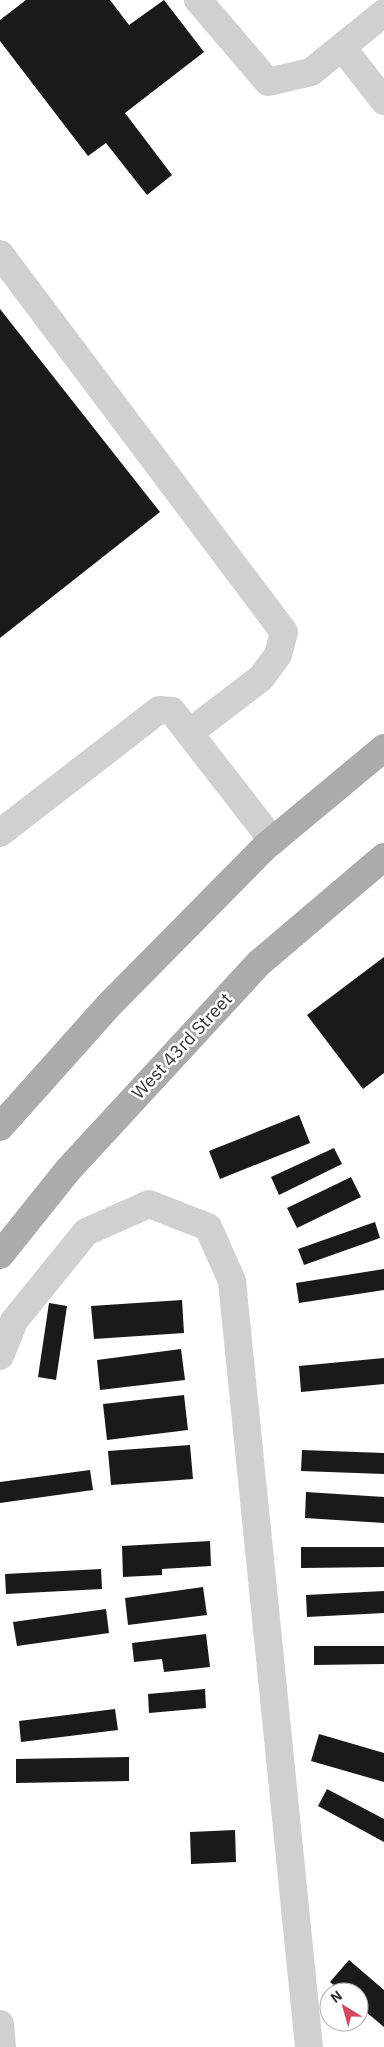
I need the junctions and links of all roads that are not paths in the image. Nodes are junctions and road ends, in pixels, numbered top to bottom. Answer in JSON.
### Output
{"nodes":[{"id":1,"x":198,"y":0,"type":"edge"},
{"id":2,"x":384,"y":13,"type":"edge"},
{"id":3,"x":342,"y":47,"type":"junction"},
{"id":4,"x":384,"y":101,"type":"edge"},
{"id":5,"x":0,"y":254,"type":"edge"},
{"id":6,"x":189,"y":734,"type":"junction"},
{"id":7,"x":384,"y":748,"type":"edge"},
{"id":8,"x":0,"y":833,"type":"edge"},
{"id":9,"x":273,"y":841,"type":"junction"},
{"id":10,"x":384,"y":857,"type":"edge"},
{"id":11,"x":0,"y":1127,"type":"edge"},
{"id":12,"x":0,"y":1254,"type":"edge"},
{"id":13,"x":0,"y":1356,"type":"edge"},
{"id":14,"x":0,"y":2024,"type":"edge"},
{"id":15,"x":2,"y":2047,"type":"edge"},
{"id":16,"x":309,"y":2047,"type":"edge"}],
"edges":[{"from":1,"to":3,"type":"lane"},
{"from":2,"to":3,"type":"lane"},
{"from":3,"to":4,"type":"lane"},
{"from":5,"to":6,"type":"lane"},
{"from":6,"to":8,"type":"lane"},
{"from":6,"to":9,"type":"lane"},
{"from":7,"to":9,"type":"main road"},
{"from":9,"to":11,"type":"main road"},
{"from":10,"to":12,"type":"main road","name":"West 43rd Street"},
{"from":13,"to":16,"type":"lane"},
{"from":14,"to":15,"type":"lane"}]}
